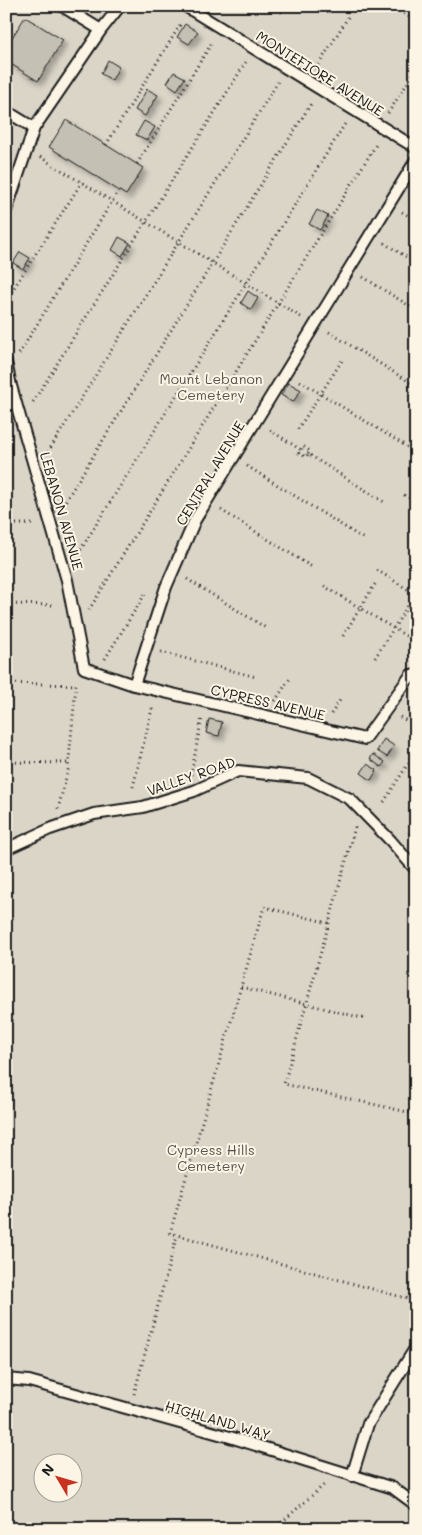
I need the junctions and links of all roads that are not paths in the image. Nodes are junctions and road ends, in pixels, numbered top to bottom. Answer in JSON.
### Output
{"nodes":[{"id":1,"x":62,"y":6,"type":"edge"},
{"id":2,"x":120,"y":6,"type":"edge"},
{"id":3,"x":187,"y":8,"type":"edge"},
{"id":4,"x":102,"y":30,"type":"junction"},
{"id":5,"x":6,"y":111,"type":"edge"},
{"id":6,"x":34,"y":128,"type":"junction"},
{"id":7,"x":416,"y":148,"type":"edge"},
{"id":8,"x":416,"y":160,"type":"edge"},
{"id":9,"x":6,"y":211,"type":"edge"},
{"id":10,"x":7,"y":367,"type":"edge"},
{"id":11,"x":84,"y":668,"type":"joint"},
{"id":12,"x":414,"y":673,"type":"edge"},
{"id":13,"x":134,"y":685,"type":"junction"},
{"id":14,"x":6,"y":849,"type":"edge"},
{"id":15,"x":416,"y":870,"type":"edge"},
{"id":16,"x":416,"y":1347,"type":"edge"},
{"id":17,"x":6,"y":1378,"type":"edge"},
{"id":18,"x":352,"y":1476,"type":"junction"},
{"id":19,"x":416,"y":1505,"type":"edge"}],
"edges":[{"from":1,"to":4,"type":"lane"},
{"from":2,"to":4,"type":"lane"},
{"from":3,"to":7,"type":"lane","name":"MONTEFIORE AVENUE"},
{"from":4,"to":6,"type":"lane"},
{"from":5,"to":6,"type":"lane"},
{"from":6,"to":9,"type":"lane"},
{"from":8,"to":13,"type":"lane","name":"CENTRAL AVENUE"},
{"from":10,"to":11,"type":"lane","name":"LEBANON AVENUE"},
{"from":11,"to":13,"type":"lane","name":"CYPRESS AVENUE"},
{"from":12,"to":13,"type":"lane","name":"CYPRESS AVENUE"},
{"from":14,"to":15,"type":"lane","name":"VALLEY ROAD"},
{"from":16,"to":18,"type":"lane"},
{"from":17,"to":18,"type":"lane","name":"HIGHLAND WAY"},
{"from":18,"to":19,"type":"lane","name":"HIGHLAND WAY"}]}
